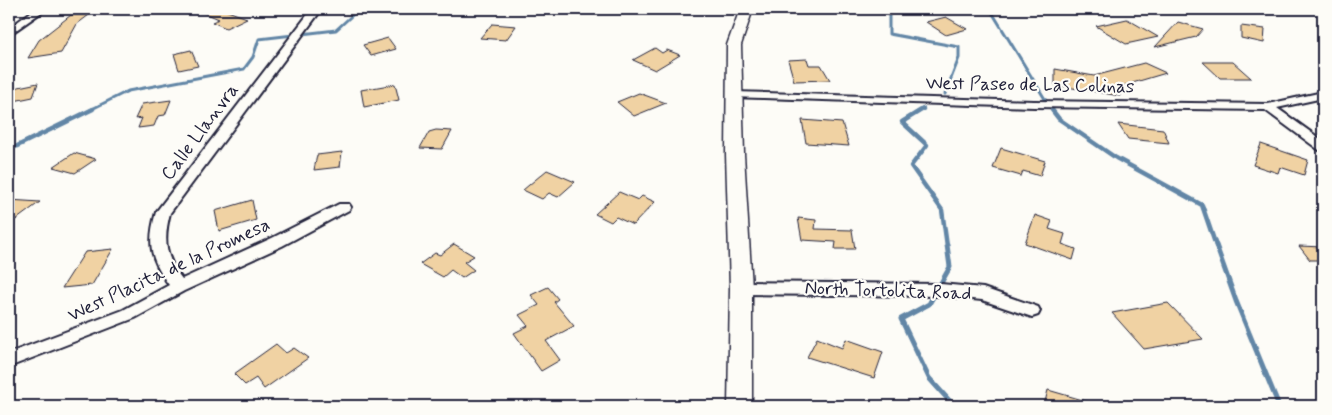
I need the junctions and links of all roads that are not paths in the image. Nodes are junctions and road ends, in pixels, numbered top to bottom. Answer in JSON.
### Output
{"nodes":[{"id":1,"x":41,"y":9,"type":"edge"},
{"id":2,"x":317,"y":9,"type":"edge"},
{"id":3,"x":746,"y":9,"type":"edge"},
{"id":4,"x":9,"y":32,"type":"edge"},
{"id":5,"x":734,"y":95,"type":"junction"},
{"id":6,"x":1323,"y":95,"type":"edge"},
{"id":7,"x":1268,"y":107,"type":"junction"},
{"id":8,"x":1323,"y":147,"type":"edge"},
{"id":9,"x":344,"y":207,"type":"dead end"},
{"id":10,"x":179,"y":287,"type":"junction"},
{"id":11,"x":741,"y":288,"type":"junction"},
{"id":12,"x":1032,"y":311,"type":"dead end"},
{"id":13,"x":9,"y":360,"type":"edge"},
{"id":14,"x":740,"y":406,"type":"edge"}],
"edges":[{"from":1,"to":4,"type":"street"},
{"from":2,"to":10,"type":"street","name":"Calle Llanvra"},
{"from":3,"to":5,"type":"street"},
{"from":5,"to":7,"type":"street","name":"West Paseo de Las Colinas"},
{"from":5,"to":11,"type":"street"},
{"from":6,"to":7,"type":"street","name":"West Paseo de Las Colinas"},
{"from":7,"to":8,"type":"street"},
{"from":9,"to":10,"type":"street","name":"West Placita de la Promesa"},
{"from":10,"to":13,"type":"street","name":"West Placita de la Promesa"},
{"from":11,"to":12,"type":"street","name":"North Tortolita Road"},
{"from":11,"to":14,"type":"street"}]}
